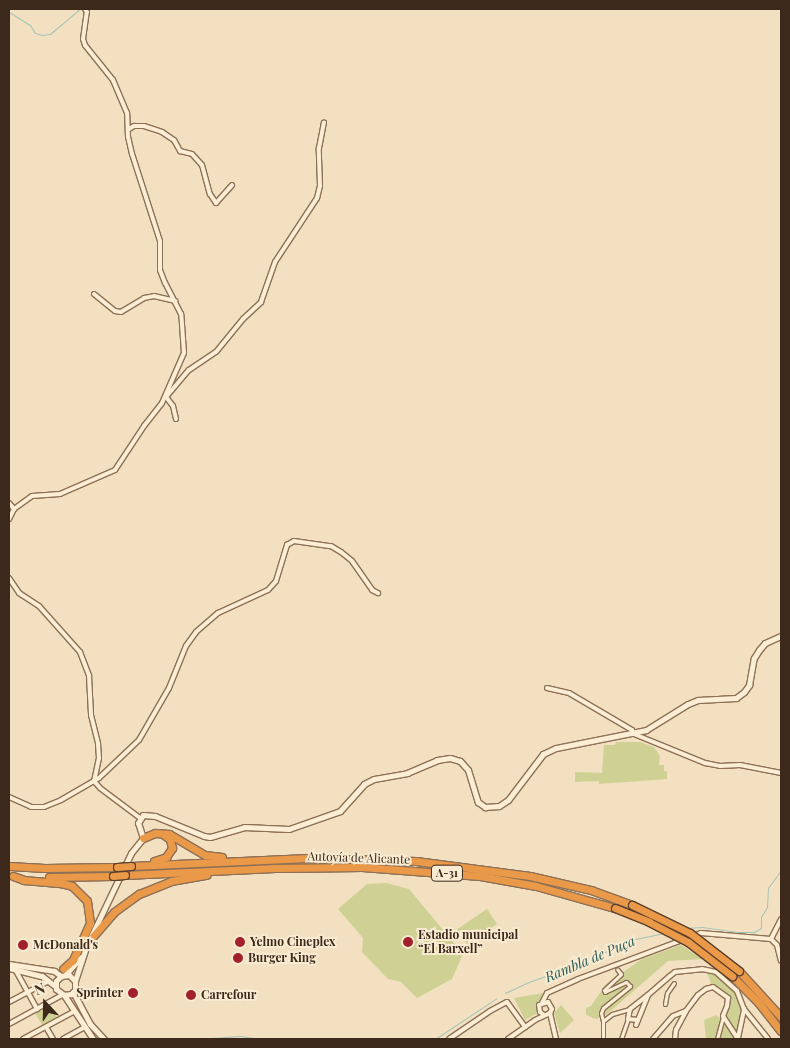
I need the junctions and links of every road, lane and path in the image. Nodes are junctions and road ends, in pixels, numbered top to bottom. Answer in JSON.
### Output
{"nodes":[{"id":1,"x":85,"y":9,"type":"edge"},
{"id":2,"x":324,"y":122,"type":"dead end"},
{"id":3,"x":129,"y":129,"type":"junction"},
{"id":4,"x":232,"y":185,"type":"dead end"},
{"id":5,"x":94,"y":294,"type":"dead end"},
{"id":6,"x":175,"y":301,"type":"junction"},
{"id":7,"x":166,"y":397,"type":"junction"},
{"id":8,"x":176,"y":419,"type":"dead end"},
{"id":9,"x":9,"y":502,"type":"edge"},
{"id":10,"x":14,"y":509,"type":"junction"},
{"id":11,"x":9,"y":519,"type":"edge"},
{"id":12,"x":9,"y":578,"type":"edge"},
{"id":13,"x":378,"y":593,"type":"dead end"},
{"id":14,"x":781,"y":636,"type":"edge"},
{"id":15,"x":547,"y":688,"type":"dead end"},
{"id":16,"x":634,"y":734,"type":"junction"},
{"id":17,"x":781,"y":773,"type":"edge"},
{"id":18,"x":94,"y":781,"type":"junction"},
{"id":19,"x":9,"y":797,"type":"edge"},
{"id":20,"x":140,"y":818,"type":"junction"},
{"id":21,"x":158,"y":833,"type":"junction"},
{"id":22,"x":143,"y":838,"type":"junction"},
{"id":23,"x":242,"y":859,"type":"junction"},
{"id":24,"x":9,"y":866,"type":"edge"},
{"id":25,"x":131,"y":866,"type":"junction"},
{"id":26,"x":244,"y":870,"type":"junction"},
{"id":27,"x":11,"y":875,"type":"edge"},
{"id":28,"x":781,"y":919,"type":"edge"},
{"id":29,"x":771,"y":939,"type":"junction"},
{"id":30,"x":89,"y":941,"type":"junction"},
{"id":31,"x":84,"y":952,"type":"junction"},
{"id":32,"x":781,"y":961,"type":"edge"},
{"id":33,"x":9,"y":964,"type":"edge"},
{"id":34,"x":9,"y":968,"type":"edge"},
{"id":35,"x":15,"y":969,"type":"junction"},
{"id":36,"x":616,"y":969,"type":"dead end"},
{"id":37,"x":63,"y":974,"type":"junction"},
{"id":38,"x":49,"y":981,"type":"junction"},
{"id":39,"x":75,"y":981,"type":"junction"},
{"id":40,"x":674,"y":983,"type":"dead end"},
{"id":41,"x":55,"y":984,"type":"junction"},
{"id":42,"x":28,"y":992,"type":"junction"},
{"id":43,"x":73,"y":992,"type":"junction"},
{"id":44,"x":547,"y":993,"type":"junction"},
{"id":45,"x":63,"y":995,"type":"junction"},
{"id":46,"x":648,"y":995,"type":"junction"},
{"id":47,"x":9,"y":1002,"type":"edge"},
{"id":48,"x":548,"y":1002,"type":"junction"},
{"id":49,"x":542,"y":1003,"type":"junction"},
{"id":50,"x":665,"y":1004,"type":"dead end"},
{"id":51,"x":37,"y":1009,"type":"junction"},
{"id":52,"x":630,"y":1009,"type":"junction"},
{"id":53,"x":744,"y":1009,"type":"junction"},
{"id":54,"x":74,"y":1011,"type":"junction"},
{"id":55,"x":686,"y":1011,"type":"junction"},
{"id":56,"x":540,"y":1012,"type":"junction"},
{"id":57,"x":547,"y":1014,"type":"junction"},
{"id":58,"x":723,"y":1016,"type":"junction"},
{"id":59,"x":781,"y":1016,"type":"edge"},
{"id":60,"x":628,"y":1019,"type":"junction"},
{"id":61,"x":535,"y":1020,"type":"junction"},
{"id":62,"x":638,"y":1020,"type":"junction"},
{"id":63,"x":603,"y":1021,"type":"junction"},
{"id":64,"x":9,"y":1024,"type":"edge"},
{"id":65,"x":636,"y":1025,"type":"dead end"},
{"id":66,"x":46,"y":1027,"type":"junction"},
{"id":67,"x":85,"y":1027,"type":"junction"},
{"id":68,"x":524,"y":1027,"type":"junction"},
{"id":69,"x":781,"y":1030,"type":"edge"},
{"id":70,"x":603,"y":1036,"type":"dead end"},
{"id":71,"x":23,"y":1039,"type":"edge"},
{"id":72,"x":53,"y":1039,"type":"edge"},
{"id":73,"x":63,"y":1039,"type":"edge"},
{"id":74,"x":93,"y":1039,"type":"edge"},
{"id":75,"x":104,"y":1039,"type":"edge"},
{"id":76,"x":449,"y":1039,"type":"edge"},
{"id":77,"x":508,"y":1039,"type":"edge"},
{"id":78,"x":556,"y":1039,"type":"edge"},
{"id":79,"x":621,"y":1039,"type":"edge"},
{"id":80,"x":653,"y":1039,"type":"edge"},
{"id":81,"x":675,"y":1039,"type":"edge"},
{"id":82,"x":717,"y":1039,"type":"edge"},
{"id":83,"x":738,"y":1039,"type":"edge"},
{"id":84,"x":768,"y":1039,"type":"edge"}],
"edges":[{"from":1,"to":3,"type":"street"},
{"from":2,"to":7,"type":"street"},
{"from":3,"to":4,"type":"street"},
{"from":3,"to":6,"type":"street"},
{"from":5,"to":6,"type":"street"},
{"from":6,"to":7,"type":"street"},
{"from":7,"to":8,"type":"street"},
{"from":7,"to":10,"type":"street"},
{"from":9,"to":10,"type":"street"},
{"from":10,"to":11,"type":"street"},
{"from":12,"to":18,"type":"street"},
{"from":13,"to":18,"type":"street"},
{"from":14,"to":16,"type":"street"},
{"from":15,"to":16,"type":"street"},
{"from":16,"to":17,"type":"street"},
{"from":16,"to":20,"type":"street"},
{"from":18,"to":19,"type":"street"},
{"from":18,"to":20,"type":"street"},
{"from":20,"to":22,"type":"street"},
{"from":21,"to":22,"type":"highway"},
{"from":21,"to":23,"type":"highway"},
{"from":21,"to":25,"type":"highway"},
{"from":22,"to":30,"type":"street"},
{"from":23,"to":25,"type":"highway","name":"Autovía de Alicante","number":"A-31"},
{"from":23,"to":59,"type":"highway","name":"Autovía de Alicante","number":"A-31","bridge":true},
{"from":24,"to":25,"type":"highway","name":"Autovía de Alicante","number":"A-31","bridge":true},
{"from":26,"to":27,"type":"highway","name":"Autovía de Alicante","number":"A-31","bridge":true},
{"from":26,"to":30,"type":"highway"},
{"from":26,"to":69,"type":"highway","name":"Autovía de Alicante","number":"A-31","bridge":true},
{"from":27,"to":37,"type":"highway"},
{"from":28,"to":29,"type":"street"},
{"from":29,"to":32,"type":"street"},
{"from":29,"to":44,"type":"street","bridge":true},
{"from":30,"to":31,"type":"street"},
{"from":31,"to":37,"type":"street"},
{"from":31,"to":39,"type":"street"},
{"from":33,"to":37,"type":"street"},
{"from":34,"to":35,"type":"street"},
{"from":35,"to":38,"type":"street"},
{"from":35,"to":42,"type":"street"},
{"from":36,"to":63,"type":"street"},
{"from":37,"to":39,"type":"street"},
{"from":37,"to":41,"type":"street"},
{"from":38,"to":41,"type":"street"},
{"from":38,"to":42,"type":"street"},
{"from":39,"to":43,"type":"street"},
{"from":40,"to":50,"type":"street"},
{"from":41,"to":45,"type":"street"},
{"from":42,"to":47,"type":"street"},
{"from":42,"to":51,"type":"street"},
{"from":43,"to":45,"type":"street"},
{"from":43,"to":75,"type":"street"},
{"from":44,"to":48,"type":"street"},
{"from":44,"to":49,"type":"street"},
{"from":45,"to":51,"type":"street"},
{"from":45,"to":54,"type":"street"},
{"from":46,"to":52,"type":"street"},
{"from":46,"to":53,"type":"street"},
{"from":46,"to":62,"type":"street"},
{"from":48,"to":49,"type":"street"},
{"from":48,"to":57,"type":"street"},
{"from":49,"to":56,"type":"street"},
{"from":51,"to":64,"type":"street"},
{"from":52,"to":60,"type":"street"},
{"from":52,"to":63,"type":"street"},
{"from":53,"to":83,"type":"street"},
{"from":53,"to":84,"type":"street"},
{"from":54,"to":66,"type":"street"},
{"from":54,"to":67,"type":"street"},
{"from":55,"to":58,"type":"street"},
{"from":55,"to":80,"type":"street"},
{"from":55,"to":81,"type":"street"},
{"from":56,"to":57,"type":"street"},
{"from":56,"to":61,"type":"street"},
{"from":57,"to":61,"type":"street"},
{"from":57,"to":78,"type":"street"},
{"from":58,"to":82,"type":"street"},
{"from":58,"to":83,"type":"street"},
{"from":60,"to":62,"type":"street"},
{"from":60,"to":79,"type":"street"},
{"from":61,"to":68,"type":"street"},
{"from":62,"to":65,"type":"street"},
{"from":63,"to":70,"type":"street"},
{"from":66,"to":71,"type":"street"},
{"from":66,"to":72,"type":"street"},
{"from":67,"to":73,"type":"street"},
{"from":67,"to":74,"type":"street"},
{"from":68,"to":76,"type":"street"},
{"from":68,"to":77,"type":"street"}]}
